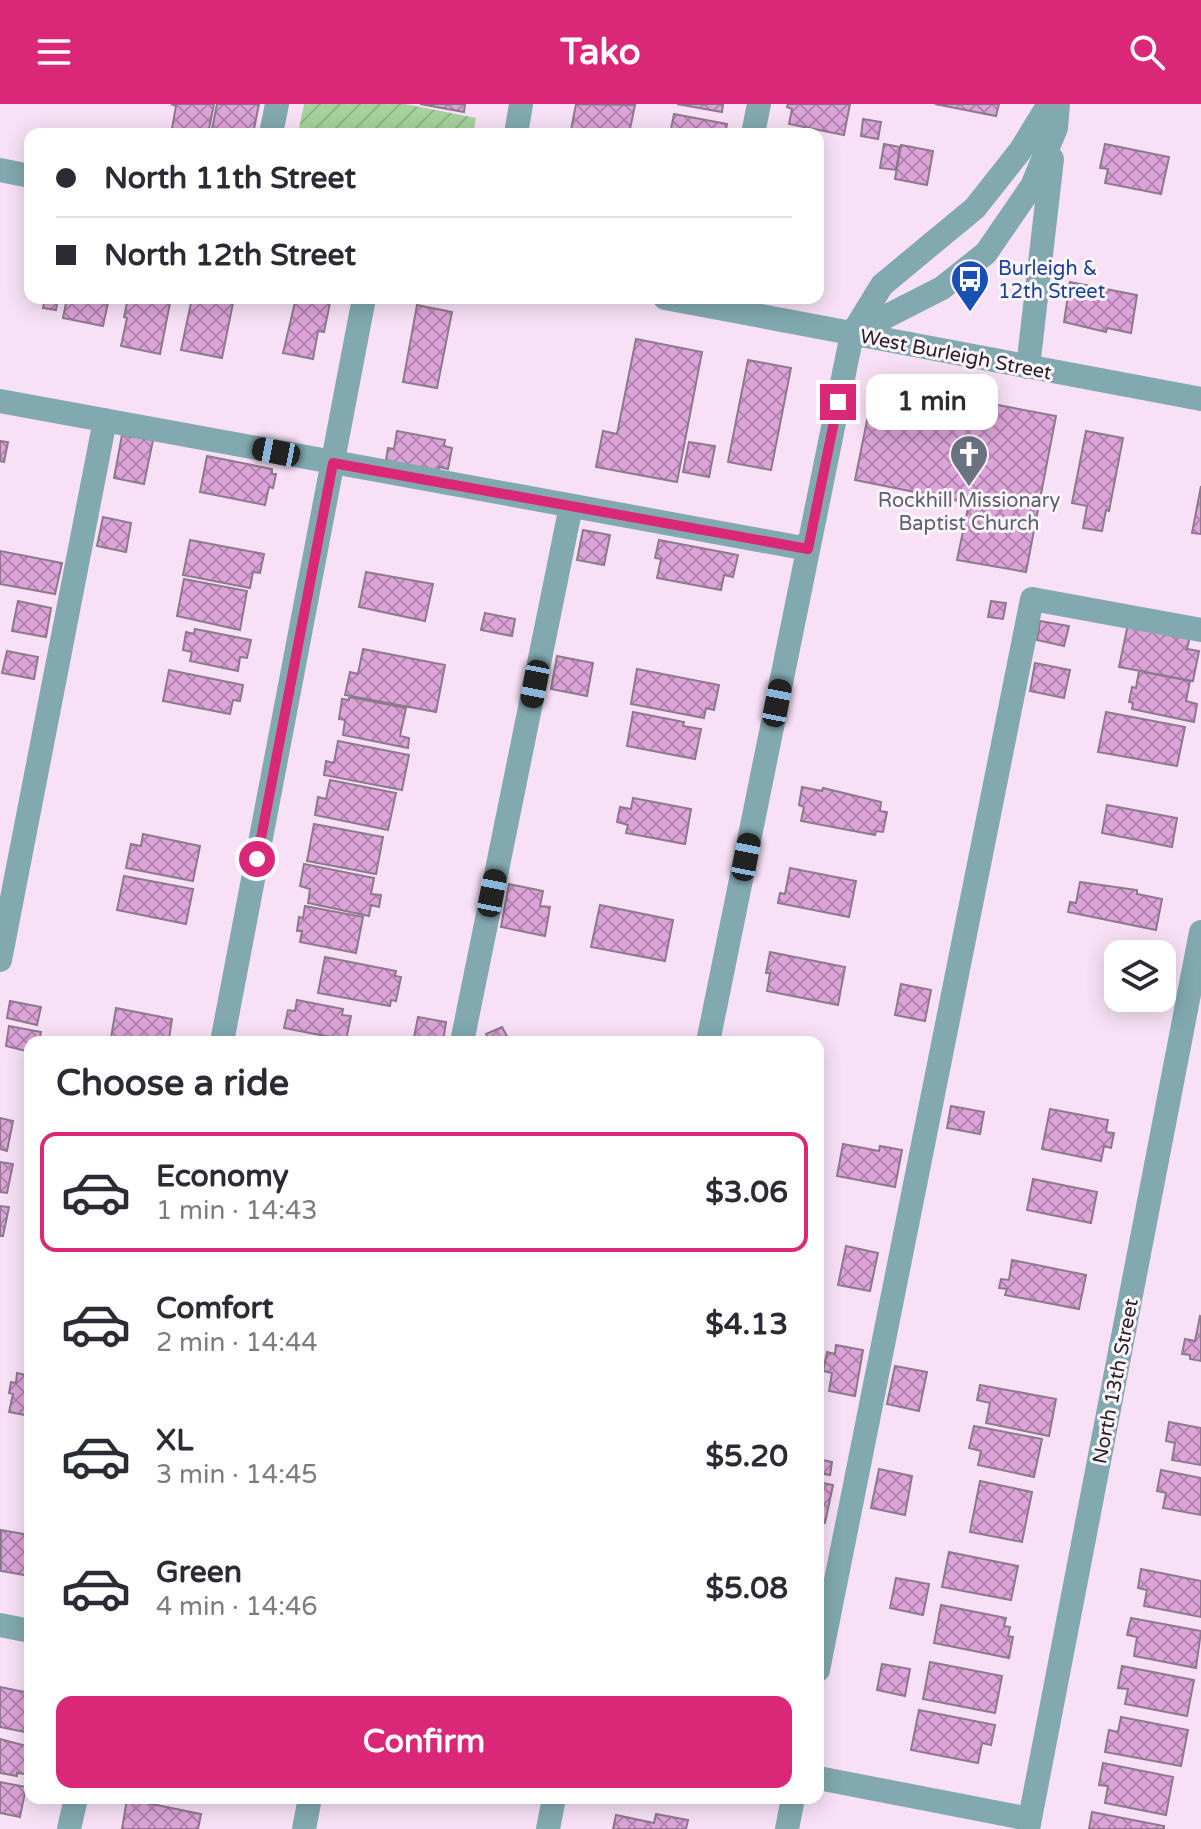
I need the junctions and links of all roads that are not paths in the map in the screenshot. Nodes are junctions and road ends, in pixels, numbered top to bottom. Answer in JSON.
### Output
{"nodes":[{"id":1,"x":277,"y":104,"type":"edge"},
{"id":2,"x":521,"y":104,"type":"edge"},
{"id":3,"x":759,"y":104,"type":"edge"},
{"id":4,"x":1054,"y":112,"type":"edge"},
{"id":5,"x":272,"y":128,"type":"edge"},
{"id":6,"x":517,"y":128,"type":"edge"},
{"id":7,"x":754,"y":128,"type":"edge"},
{"id":8,"x":0,"y":170,"type":"edge"},
{"id":9,"x":24,"y":175,"type":"edge"},
{"id":10,"x":363,"y":304,"type":"edge"},
{"id":11,"x":724,"y":304,"type":"edge"},
{"id":12,"x":852,"y":334,"type":"junction"},
{"id":13,"x":1028,"y":367,"type":"junction"},
{"id":14,"x":1201,"y":399,"type":"edge"},
{"id":15,"x":0,"y":401,"type":"edge"},
{"id":16,"x":105,"y":420,"type":"junction"},
{"id":17,"x":333,"y":463,"type":"junction"},
{"id":18,"x":571,"y":506,"type":"junction"},
{"id":19,"x":808,"y":549,"type":"junction"},
{"id":20,"x":1201,"y":630,"type":"edge"},
{"id":21,"x":1201,"y":932,"type":"edge"},
{"id":22,"x":0,"y":960,"type":"edge"},
{"id":23,"x":223,"y":1036,"type":"edge"},
{"id":24,"x":463,"y":1036,"type":"edge"},
{"id":25,"x":709,"y":1036,"type":"edge"},
{"id":26,"x":0,"y":1625,"type":"edge"},
{"id":27,"x":24,"y":1630,"type":"edge"},
{"id":28,"x":824,"y":1640,"type":"edge"},
{"id":29,"x":824,"y":1779,"type":"edge"},
{"id":30,"x":75,"y":1804,"type":"edge"},
{"id":31,"x":309,"y":1804,"type":"edge"},
{"id":32,"x":553,"y":1804,"type":"edge"},
{"id":33,"x":792,"y":1804,"type":"edge"},
{"id":34,"x":1029,"y":1824,"type":"edge"},
{"id":35,"x":69,"y":1829,"type":"edge"},
{"id":36,"x":304,"y":1829,"type":"edge"},
{"id":37,"x":548,"y":1829,"type":"edge"},
{"id":38,"x":787,"y":1829,"type":"edge"}],
"edges":[{"from":1,"to":5,"type":"street"},
{"from":2,"to":6,"type":"street"},
{"from":3,"to":7,"type":"street"},
{"from":4,"to":12,"type":"street"},
{"from":4,"to":12,"type":"street"},
{"from":4,"to":13,"type":"street"},
{"from":8,"to":9,"type":"street"},
{"from":10,"to":17,"type":"street"},
{"from":11,"to":12,"type":"street","name":"West Burleigh Street"},
{"from":12,"to":13,"type":"street","name":"West Burleigh Street"},
{"from":12,"to":19,"type":"street"},
{"from":13,"to":14,"type":"street","name":"West Burleigh Street"},
{"from":15,"to":16,"type":"street"},
{"from":16,"to":17,"type":"street"},
{"from":16,"to":22,"type":"street"},
{"from":17,"to":18,"type":"street"},
{"from":17,"to":23,"type":"street"},
{"from":18,"to":19,"type":"street"},
{"from":18,"to":24,"type":"street"},
{"from":19,"to":25,"type":"street"},
{"from":20,"to":28,"type":"street"},
{"from":21,"to":34,"type":"street","name":"North 13th Street"},
{"from":26,"to":27,"type":"street"},
{"from":29,"to":34,"type":"street"},
{"from":30,"to":35,"type":"street"},
{"from":31,"to":36,"type":"street"},
{"from":32,"to":37,"type":"street"},
{"from":33,"to":38,"type":"street"}]}
